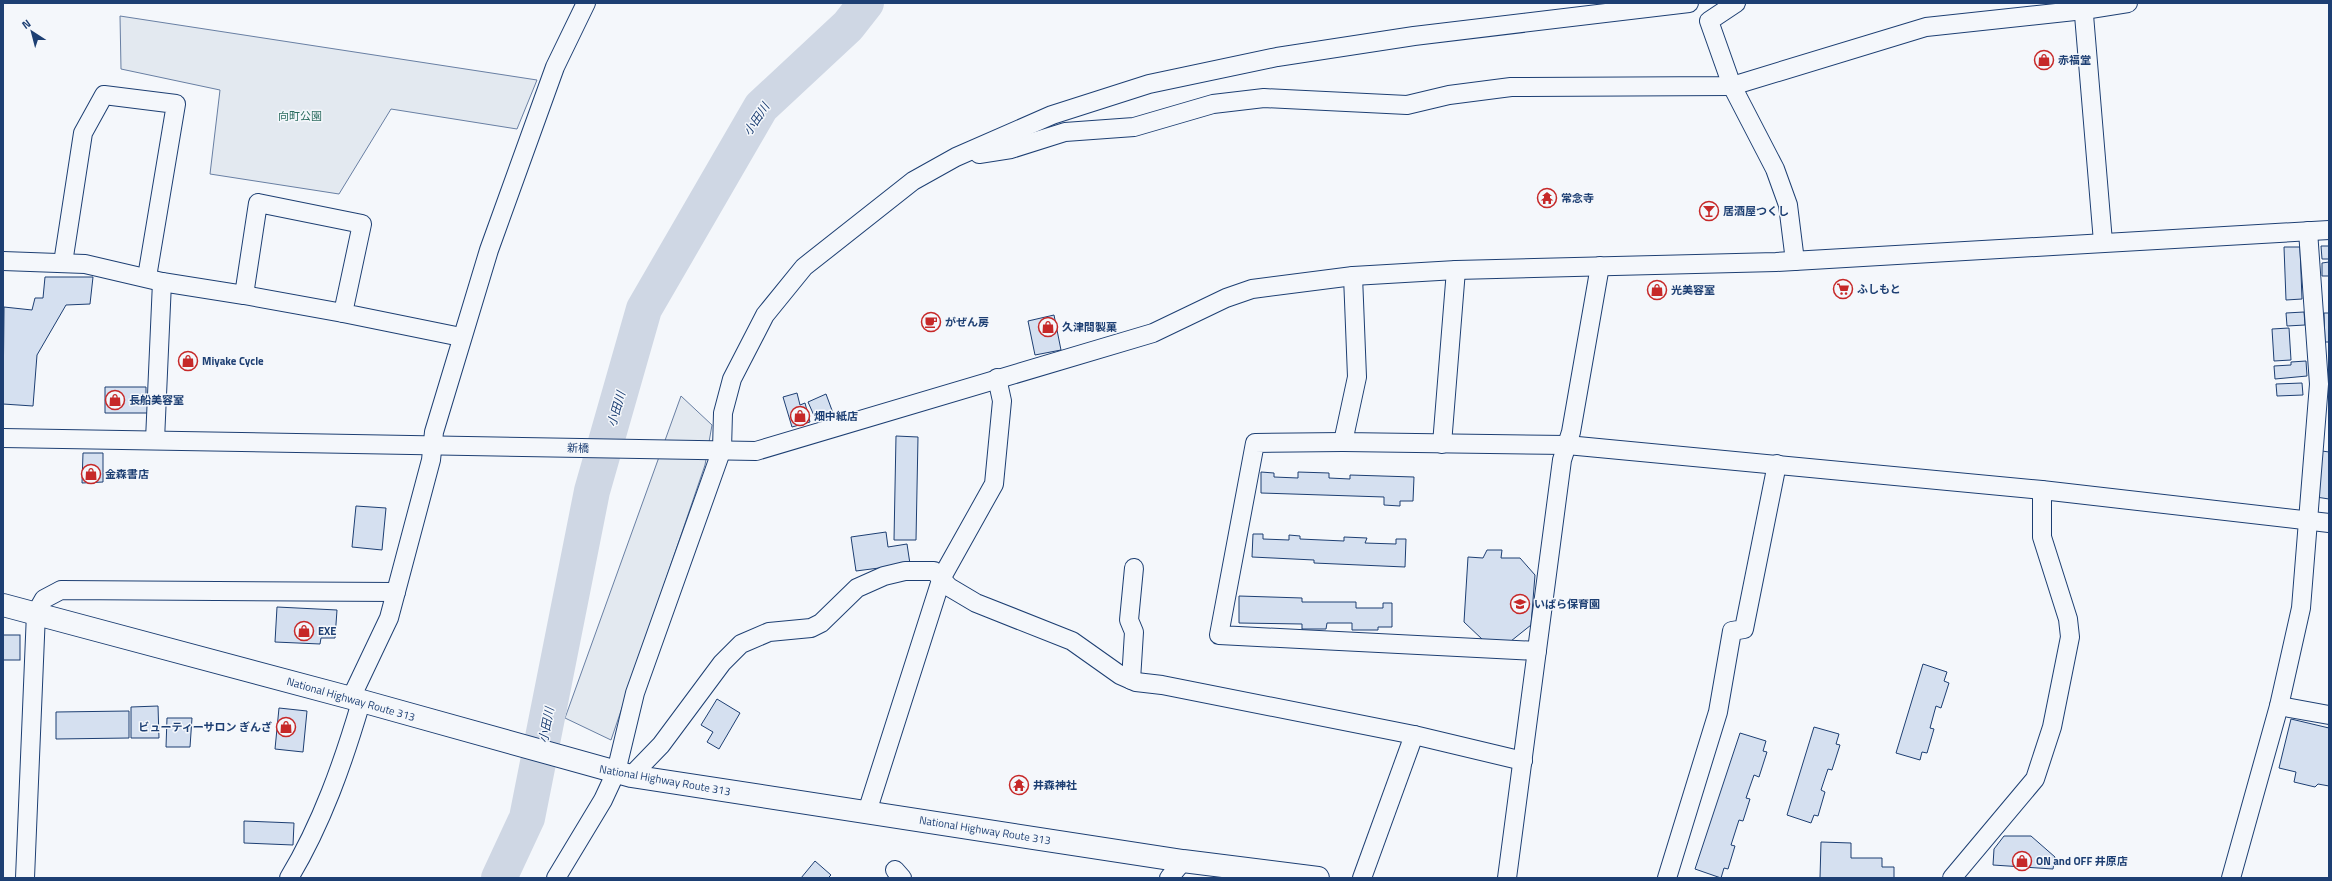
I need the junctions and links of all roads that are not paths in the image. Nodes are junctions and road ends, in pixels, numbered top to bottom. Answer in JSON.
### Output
{"nodes":[{"id":1,"x":586,"y":3,"type":"edge"},
{"id":2,"x":1689,"y":3,"type":"edge"},
{"id":3,"x":1736,"y":3,"type":"edge"},
{"id":4,"x":2128,"y":3,"type":"edge"},
{"id":5,"x":2083,"y":6,"type":"edge"},
{"id":6,"x":1732,"y":86,"type":"junction"},
{"id":7,"x":956,"y":157,"type":"junction"},
{"id":8,"x":2329,"y":230,"type":"edge"},
{"id":9,"x":2308,"y":231,"type":"junction"},
{"id":10,"x":2104,"y":242,"type":"junction"},
{"id":11,"x":3,"y":261,"type":"edge"},
{"id":12,"x":1795,"y":261,"type":"junction"},
{"id":13,"x":63,"y":263,"type":"junction"},
{"id":14,"x":1600,"y":266,"type":"junction"},
{"id":15,"x":1456,"y":270,"type":"junction"},
{"id":16,"x":1353,"y":276,"type":"junction"},
{"id":17,"x":154,"y":280,"type":"junction"},
{"id":18,"x":244,"y":295,"type":"junction"},
{"id":19,"x":343,"y":313,"type":"junction"},
{"id":20,"x":461,"y":337,"type":"junction"},
{"id":21,"x":997,"y":378,"type":"junction"},
{"id":22,"x":3,"y":438,"type":"edge"},
{"id":23,"x":156,"y":440,"type":"junction"},
{"id":24,"x":1343,"y":442,"type":"junction"},
{"id":25,"x":1442,"y":444,"type":"junction"},
{"id":26,"x":439,"y":445,"type":"junction"},
{"id":27,"x":1567,"y":445,"type":"junction"},
{"id":28,"x":716,"y":450,"type":"junction"},
{"id":29,"x":1777,"y":464,"type":"junction"},
{"id":30,"x":2042,"y":490,"type":"junction"},
{"id":31,"x":2307,"y":520,"type":"junction"},
{"id":32,"x":2329,"y":523,"type":"edge"},
{"id":33,"x":1134,"y":568,"type":"dead end"},
{"id":34,"x":942,"y":577,"type":"junction"},
{"id":35,"x":396,"y":592,"type":"junction"},
{"id":36,"x":3,"y":605,"type":"edge"},
{"id":37,"x":36,"y":613,"type":"junction"},
{"id":38,"x":1537,"y":651,"type":"junction"},
{"id":39,"x":1131,"y":680,"type":"junction"},
{"id":40,"x":361,"y":702,"type":"junction"},
{"id":41,"x":2279,"y":706,"type":"junction"},
{"id":42,"x":2329,"y":715,"type":"edge"},
{"id":43,"x":1414,"y":735,"type":"junction"},
{"id":44,"x":1523,"y":761,"type":"junction"},
{"id":45,"x":624,"y":774,"type":"junction"},
{"id":46,"x":867,"y":812,"type":"junction"},
{"id":47,"x":1183,"y":861,"type":"junction"},
{"id":48,"x":25,"y":878,"type":"edge"},
{"id":49,"x":289,"y":878,"type":"edge"},
{"id":50,"x":556,"y":878,"type":"edge"},
{"id":51,"x":1169,"y":878,"type":"edge"},
{"id":52,"x":1318,"y":878,"type":"edge"},
{"id":53,"x":1362,"y":878,"type":"edge"},
{"id":54,"x":1507,"y":878,"type":"edge"},
{"id":55,"x":1667,"y":878,"type":"edge"},
{"id":56,"x":1952,"y":878,"type":"edge"},
{"id":57,"x":2231,"y":878,"type":"edge"}],
"edges":[{"from":1,"to":20,"type":"street"},
{"from":2,"to":7,"type":"street"},
{"from":3,"to":6,"type":"street"},
{"from":4,"to":5,"type":"street"},
{"from":5,"to":6,"type":"street"},
{"from":5,"to":10,"type":"street"},
{"from":6,"to":7,"type":"street"},
{"from":6,"to":12,"type":"street"},
{"from":7,"to":28,"type":"street"},
{"from":8,"to":9,"type":"street","name":"新橋"},
{"from":9,"to":10,"type":"street","name":"新橋"},
{"from":9,"to":31,"type":"street"},
{"from":10,"to":12,"type":"street","name":"新橋"},
{"from":11,"to":13,"type":"street"},
{"from":12,"to":14,"type":"street","name":"新橋"},
{"from":13,"to":17,"type":"street"},
{"from":13,"to":17,"type":"street"},
{"from":14,"to":15,"type":"street","name":"新橋"},
{"from":14,"to":27,"type":"street"},
{"from":15,"to":16,"type":"street","name":"新橋"},
{"from":15,"to":25,"type":"street"},
{"from":16,"to":21,"type":"street","name":"新橋"},
{"from":16,"to":24,"type":"street"},
{"from":17,"to":18,"type":"street"},
{"from":17,"to":23,"type":"street"},
{"from":18,"to":19,"type":"street"},
{"from":18,"to":19,"type":"street"},
{"from":19,"to":20,"type":"street"},
{"from":20,"to":26,"type":"street"},
{"from":21,"to":28,"type":"street","name":"新橋"},
{"from":21,"to":34,"type":"street"},
{"from":22,"to":23,"type":"street","name":"新橋"},
{"from":23,"to":26,"type":"street","name":"新橋"},
{"from":24,"to":25,"type":"street"},
{"from":24,"to":38,"type":"street"},
{"from":25,"to":27,"type":"street"},
{"from":26,"to":28,"type":"street","name":"新橋"},
{"from":26,"to":35,"type":"street"},
{"from":27,"to":29,"type":"street"},
{"from":27,"to":38,"type":"street"},
{"from":28,"to":45,"type":"street"},
{"from":29,"to":30,"type":"street"},
{"from":29,"to":55,"type":"street"},
{"from":30,"to":31,"type":"street"},
{"from":30,"to":56,"type":"street"},
{"from":31,"to":32,"type":"street"},
{"from":31,"to":41,"type":"street"},
{"from":33,"to":39,"type":"street"},
{"from":34,"to":39,"type":"street"},
{"from":34,"to":45,"type":"street"},
{"from":34,"to":46,"type":"street"},
{"from":35,"to":37,"type":"street"},
{"from":35,"to":40,"type":"street"},
{"from":36,"to":37,"type":"highway","name":"National Highway Route 313"},
{"from":37,"to":40,"type":"highway","name":"National Highway Route 313"},
{"from":37,"to":48,"type":"street"},
{"from":38,"to":44,"type":"street"},
{"from":39,"to":43,"type":"street"},
{"from":40,"to":45,"type":"highway","name":"National Highway Route 313"},
{"from":40,"to":49,"type":"street"},
{"from":41,"to":42,"type":"street"},
{"from":41,"to":57,"type":"street"},
{"from":43,"to":44,"type":"street"},
{"from":43,"to":53,"type":"street"},
{"from":44,"to":54,"type":"street"},
{"from":45,"to":46,"type":"highway","name":"National Highway Route 313"},
{"from":45,"to":50,"type":"street"},
{"from":46,"to":47,"type":"highway","name":"National Highway Route 313"},
{"from":47,"to":51,"type":"street"},
{"from":47,"to":52,"type":"highway","name":"National Highway Route 313"}]}
